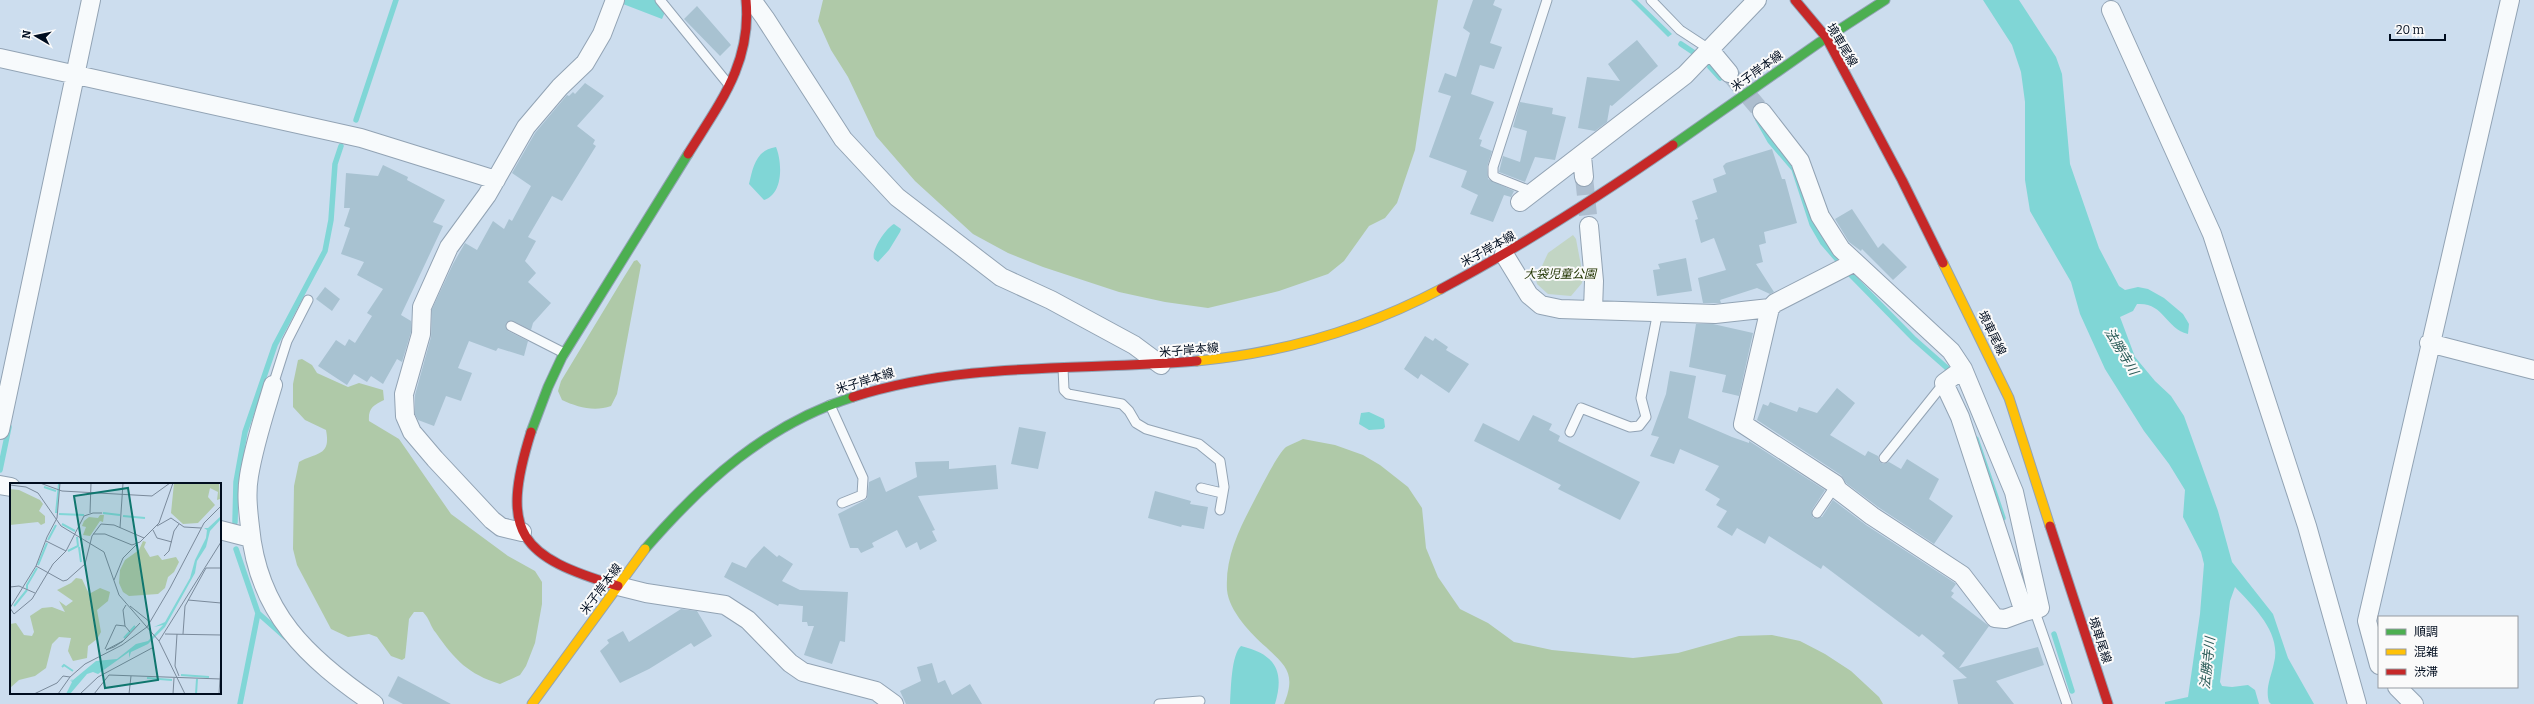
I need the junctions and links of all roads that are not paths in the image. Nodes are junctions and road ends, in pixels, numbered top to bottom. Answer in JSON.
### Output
{"nodes":[{"id":1,"x":91,"y":0,"type":"edge"},
{"id":2,"x":615,"y":0,"type":"edge"},
{"id":3,"x":660,"y":0,"type":"edge"},
{"id":4,"x":746,"y":0,"type":"edge"},
{"id":5,"x":752,"y":0,"type":"edge"},
{"id":6,"x":1548,"y":0,"type":"edge"},
{"id":7,"x":1651,"y":0,"type":"edge"},
{"id":8,"x":1757,"y":0,"type":"edge"},
{"id":9,"x":1795,"y":0,"type":"edge"},
{"id":10,"x":1885,"y":0,"type":"edge"},
{"id":11,"x":2510,"y":0,"type":"edge"},
{"id":12,"x":2111,"y":10,"type":"dead end"},
{"id":13,"x":1826,"y":37,"type":"junction"},
{"id":14,"x":1709,"y":49,"type":"junction"},
{"id":15,"x":0,"y":58,"type":"edge"},
{"id":16,"x":1729,"y":74,"type":"tunnel mouth"},
{"id":17,"x":75,"y":75,"type":"junction"},
{"id":18,"x":730,"y":86,"type":"junction"},
{"id":19,"x":1762,"y":112,"type":"tunnel mouth"},
{"id":20,"x":1582,"y":156,"type":"junction"},
{"id":21,"x":1584,"y":177,"type":"tunnel mouth"},
{"id":22,"x":496,"y":180,"type":"junction"},
{"id":23,"x":1526,"y":197,"type":"joint"},
{"id":24,"x":1589,"y":226,"type":"tunnel mouth"},
{"id":25,"x":1504,"y":254,"type":"junction"},
{"id":26,"x":1848,"y":265,"type":"junction"},
{"id":27,"x":308,"y":300,"type":"dead end"},
{"id":28,"x":1770,"y":308,"type":"junction"},
{"id":29,"x":1593,"y":310,"type":"junction"},
{"id":30,"x":1658,"y":311,"type":"junction"},
{"id":31,"x":511,"y":326,"type":"dead end"},
{"id":32,"x":2429,"y":344,"type":"junction"},
{"id":33,"x":564,"y":353,"type":"junction"},
{"id":34,"x":1161,"y":365,"type":"junction"},
{"id":35,"x":1063,"y":368,"type":"junction"},
{"id":36,"x":2534,"y":370,"type":"edge"},
{"id":37,"x":1952,"y":376,"type":"junction"},
{"id":38,"x":273,"y":385,"type":"joint"},
{"id":39,"x":830,"y":405,"type":"junction"},
{"id":40,"x":0,"y":430,"type":"edge"},
{"id":41,"x":1570,"y":432,"type":"dead end"},
{"id":42,"x":1884,"y":458,"type":"dead end"},
{"id":43,"x":2036,"y":483,"type":"junction"},
{"id":44,"x":0,"y":484,"type":"edge"},
{"id":45,"x":1836,"y":485,"type":"junction"},
{"id":46,"x":10,"y":487,"type":"edge"},
{"id":47,"x":1201,"y":488,"type":"dead end"},
{"id":48,"x":2014,"y":492,"type":"junction"},
{"id":49,"x":1222,"y":493,"type":"junction"},
{"id":50,"x":842,"y":503,"type":"dead end"},
{"id":51,"x":1220,"y":510,"type":"dead end"},
{"id":52,"x":1817,"y":513,"type":"dead end"},
{"id":53,"x":221,"y":530,"type":"edge"},
{"id":54,"x":522,"y":532,"type":"junction"},
{"id":55,"x":251,"y":538,"type":"junction"},
{"id":56,"x":618,"y":586,"type":"junction"},
{"id":57,"x":2029,"y":611,"type":"junction"},
{"id":58,"x":2378,"y":661,"type":"edge"},
{"id":59,"x":2398,"y":688,"type":"edge"},
{"id":60,"x":1200,"y":701,"type":"dead end"},
{"id":61,"x":374,"y":704,"type":"edge"},
{"id":62,"x":532,"y":704,"type":"edge"},
{"id":63,"x":894,"y":704,"type":"edge"},
{"id":64,"x":1159,"y":704,"type":"edge"},
{"id":65,"x":2067,"y":704,"type":"edge"},
{"id":66,"x":2108,"y":704,"type":"edge"},
{"id":67,"x":2357,"y":704,"type":"edge"},
{"id":68,"x":2414,"y":704,"type":"edge"}],
"edges":[{"from":1,"to":17,"type":"street"},
{"from":2,"to":22,"type":"street"},
{"from":3,"to":18,"type":"lane"},
{"from":4,"to":18,"type":"main road"},
{"from":5,"to":34,"type":"street"},
{"from":6,"to":23,"type":"lane"},
{"from":7,"to":14,"type":"lane"},
{"from":8,"to":14,"type":"street"},
{"from":9,"to":13,"type":"main road","name":"境車尾線"},
{"from":10,"to":13,"type":"main road","name":"米子岸本線"},
{"from":11,"to":32,"type":"street"},
{"from":12,"to":67,"type":"street"},
{"from":13,"to":25,"type":"main road","name":"米子岸本線"},
{"from":13,"to":43,"type":"main road","name":"境車尾線"},
{"from":14,"to":16,"type":"street"},
{"from":14,"to":20,"type":"street"},
{"from":15,"to":17,"type":"street"},
{"from":17,"to":22,"type":"street"},
{"from":17,"to":40,"type":"street"},
{"from":18,"to":33,"type":"main road"},
{"from":19,"to":26,"type":"street"},
{"from":20,"to":21,"type":"street"},
{"from":20,"to":23,"type":"street"},
{"from":22,"to":54,"type":"street"},
{"from":24,"to":29,"type":"street"},
{"from":25,"to":29,"type":"street"},
{"from":25,"to":34,"type":"main road","name":"米子岸本線"},
{"from":26,"to":28,"type":"street"},
{"from":26,"to":37,"type":"street"},
{"from":27,"to":38,"type":"lane"},
{"from":28,"to":30,"type":"street"},
{"from":28,"to":45,"type":"street"},
{"from":29,"to":30,"type":"street"},
{"from":30,"to":41,"type":"lane"},
{"from":31,"to":33,"type":"lane"},
{"from":32,"to":36,"type":"street"},
{"from":32,"to":58,"type":"street"},
{"from":33,"to":54,"type":"main road"},
{"from":34,"to":35,"type":"main road","name":"米子岸本線"},
{"from":35,"to":39,"type":"main road","name":"米子岸本線"},
{"from":35,"to":49,"type":"lane"},
{"from":37,"to":42,"type":"lane"},
{"from":37,"to":48,"type":"street"},
{"from":37,"to":57,"type":"street"},
{"from":38,"to":55,"type":"street"},
{"from":39,"to":50,"type":"lane"},
{"from":39,"to":56,"type":"main road","name":"米子岸本線"},
{"from":43,"to":48,"type":"lane"},
{"from":43,"to":66,"type":"main road","name":"境車尾線"},
{"from":44,"to":46,"type":"street"},
{"from":45,"to":52,"type":"lane"},
{"from":45,"to":57,"type":"street"},
{"from":47,"to":49,"type":"lane"},
{"from":48,"to":57,"type":"street"},
{"from":49,"to":51,"type":"lane"},
{"from":53,"to":55,"type":"street"},
{"from":54,"to":56,"type":"main road"},
{"from":55,"to":61,"type":"street"},
{"from":56,"to":62,"type":"main road","name":"米子岸本線"},
{"from":56,"to":63,"type":"street"},
{"from":57,"to":65,"type":"lane"},
{"from":59,"to":68,"type":"street"},
{"from":60,"to":64,"type":"lane"}]}
